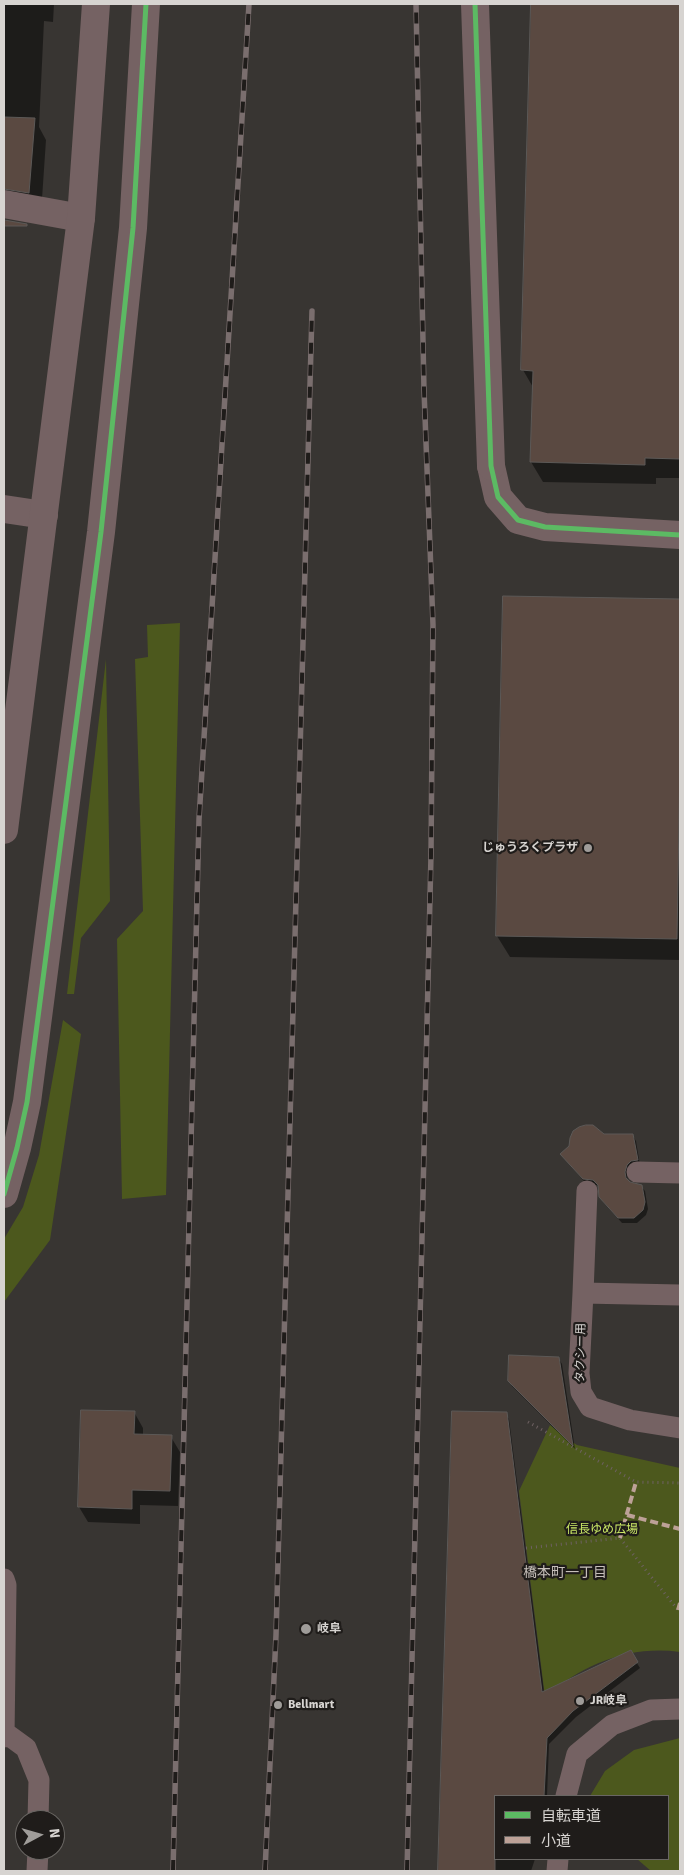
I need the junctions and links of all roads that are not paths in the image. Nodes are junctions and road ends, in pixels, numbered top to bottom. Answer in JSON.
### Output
{"nodes":[{"id":1,"x":96,"y":4,"type":"edge"},
{"id":2,"x":146,"y":4,"type":"edge"},
{"id":3,"x":475,"y":4,"type":"edge"},
{"id":4,"x":4,"y":204,"type":"edge"},
{"id":5,"x":82,"y":218,"type":"junction"},
{"id":6,"x":4,"y":509,"type":"edge"},
{"id":7,"x":44,"y":515,"type":"junction"},
{"id":8,"x":680,"y":535,"type":"edge"},
{"id":9,"x":4,"y":830,"type":"edge"},
{"id":10,"x":637,"y":1172,"type":"dead end"},
{"id":11,"x":680,"y":1173,"type":"edge"},
{"id":12,"x":587,"y":1191,"type":"dead end"},
{"id":13,"x":4,"y":1194,"type":"edge"},
{"id":14,"x":583,"y":1292,"type":"junction"},
{"id":15,"x":680,"y":1295,"type":"edge"},
{"id":16,"x":680,"y":1428,"type":"edge"},
{"id":17,"x":4,"y":1579,"type":"edge"},
{"id":18,"x":680,"y":1709,"type":"edge"},
{"id":19,"x":4,"y":1732,"type":"edge"},
{"id":20,"x":4,"y":1737,"type":"edge"},
{"id":21,"x":566,"y":1795,"type":"edge"},
{"id":22,"x":38,"y":1810,"type":"edge"}],
"edges":[{"from":1,"to":5,"type":"street"},
{"from":2,"to":13,"type":"street"},
{"from":3,"to":8,"type":"street"},
{"from":4,"to":5,"type":"street"},
{"from":5,"to":7,"type":"street"},
{"from":6,"to":7,"type":"street"},
{"from":7,"to":9,"type":"street"},
{"from":10,"to":11,"type":"lane"},
{"from":12,"to":14,"type":"lane"},
{"from":14,"to":15,"type":"lane"},
{"from":14,"to":16,"type":"lane","name":"タクシー用"},
{"from":17,"to":19,"type":"lane"},
{"from":18,"to":21,"type":"lane"},
{"from":19,"to":20,"type":"lane"},
{"from":19,"to":22,"type":"lane"}]}
